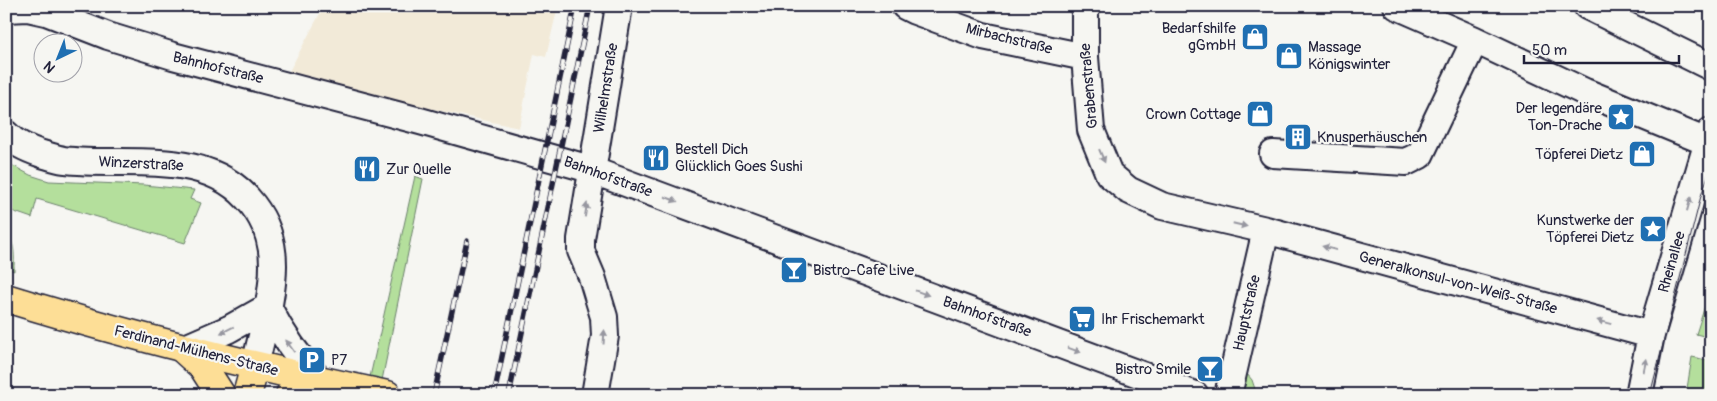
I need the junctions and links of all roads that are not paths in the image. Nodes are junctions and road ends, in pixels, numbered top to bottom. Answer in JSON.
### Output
{"nodes":[{"id":1,"x":620,"y":6,"type":"edge"},
{"id":2,"x":905,"y":6,"type":"edge"},
{"id":3,"x":1085,"y":6,"type":"edge"},
{"id":4,"x":1397,"y":6,"type":"edge"},
{"id":5,"x":1587,"y":6,"type":"edge"},
{"id":6,"x":6,"y":9,"type":"edge"},
{"id":7,"x":1475,"y":40,"type":"junction"},
{"id":8,"x":1085,"y":57,"type":"junction"},
{"id":9,"x":1711,"y":67,"type":"edge"},
{"id":10,"x":6,"y":134,"type":"edge"},
{"id":11,"x":1709,"y":136,"type":"edge"},
{"id":12,"x":1273,"y":154,"type":"dead end"},
{"id":13,"x":588,"y":168,"type":"junction"},
{"id":14,"x":1266,"y":230,"type":"junction"},
{"id":15,"x":6,"y":298,"type":"edge"},
{"id":16,"x":268,"y":307,"type":"junction"},
{"id":17,"x":1651,"y":335,"type":"junction"},
{"id":18,"x":183,"y":349,"type":"junction"},
{"id":19,"x":255,"y":366,"type":"junction"},
{"id":20,"x":320,"y":381,"type":"junction"},
{"id":21,"x":595,"y":390,"type":"edge"},
{"id":22,"x":221,"y":395,"type":"edge"},
{"id":23,"x":247,"y":395,"type":"edge"},
{"id":24,"x":290,"y":395,"type":"edge"},
{"id":25,"x":387,"y":395,"type":"edge"},
{"id":26,"x":1195,"y":395,"type":"edge"},
{"id":27,"x":1228,"y":395,"type":"edge"},
{"id":28,"x":1639,"y":395,"type":"edge"}],
"edges":[{"from":1,"to":13,"type":"street","name":"Wilhelmstraße"},
{"from":2,"to":8,"type":"street","name":"Mirbachstraße"},
{"from":3,"to":8,"type":"street","name":"Grabenstraße"},
{"from":4,"to":7,"type":"street"},
{"from":5,"to":9,"type":"street"},
{"from":6,"to":13,"type":"street","name":"Bahnhofstraße"},
{"from":7,"to":11,"type":"street"},
{"from":7,"to":12,"type":"street"},
{"from":8,"to":14,"type":"street","name":"Grabenstraße","one_way":true},
{"from":10,"to":16,"type":"street","name":"Winzerstraße"},
{"from":17,"to":11,"type":"street","name":"Rheinallee","one_way":true},
{"from":21,"to":13,"type":"street","name":"Wilhelmstraße","one_way":true},
{"from":13,"to":26,"type":"street","name":"Bahnhofstraße","one_way":true},
{"from":17,"to":14,"type":"street","name":"Generalkonsul-von-Weiß-Straße","one_way":true},
{"from":14,"to":27,"type":"street","name":"Hauptstraße"},
{"from":15,"to":18,"type":"main road","name":"Ferdinand-Mülhens-Straße"},
{"from":16,"to":18,"type":"street","one_way":true},
{"from":16,"to":19,"type":"street","name":"Winzerstraße"},
{"from":20,"to":16,"type":"street","one_way":true},
{"from":28,"to":17,"type":"street","name":"Rheinallee","one_way":true},
{"from":18,"to":19,"type":"main road","name":"Ferdinand-Mülhens-Straße"},
{"from":18,"to":22,"type":"main road"},
{"from":19,"to":20,"type":"main road","name":"Ferdinand-Mülhens-Straße"},
{"from":19,"to":23,"type":"main road"},
{"from":20,"to":24,"type":"main road"},
{"from":20,"to":25,"type":"main road","name":"Ferdinand-Mülhens-Straße"}]}
